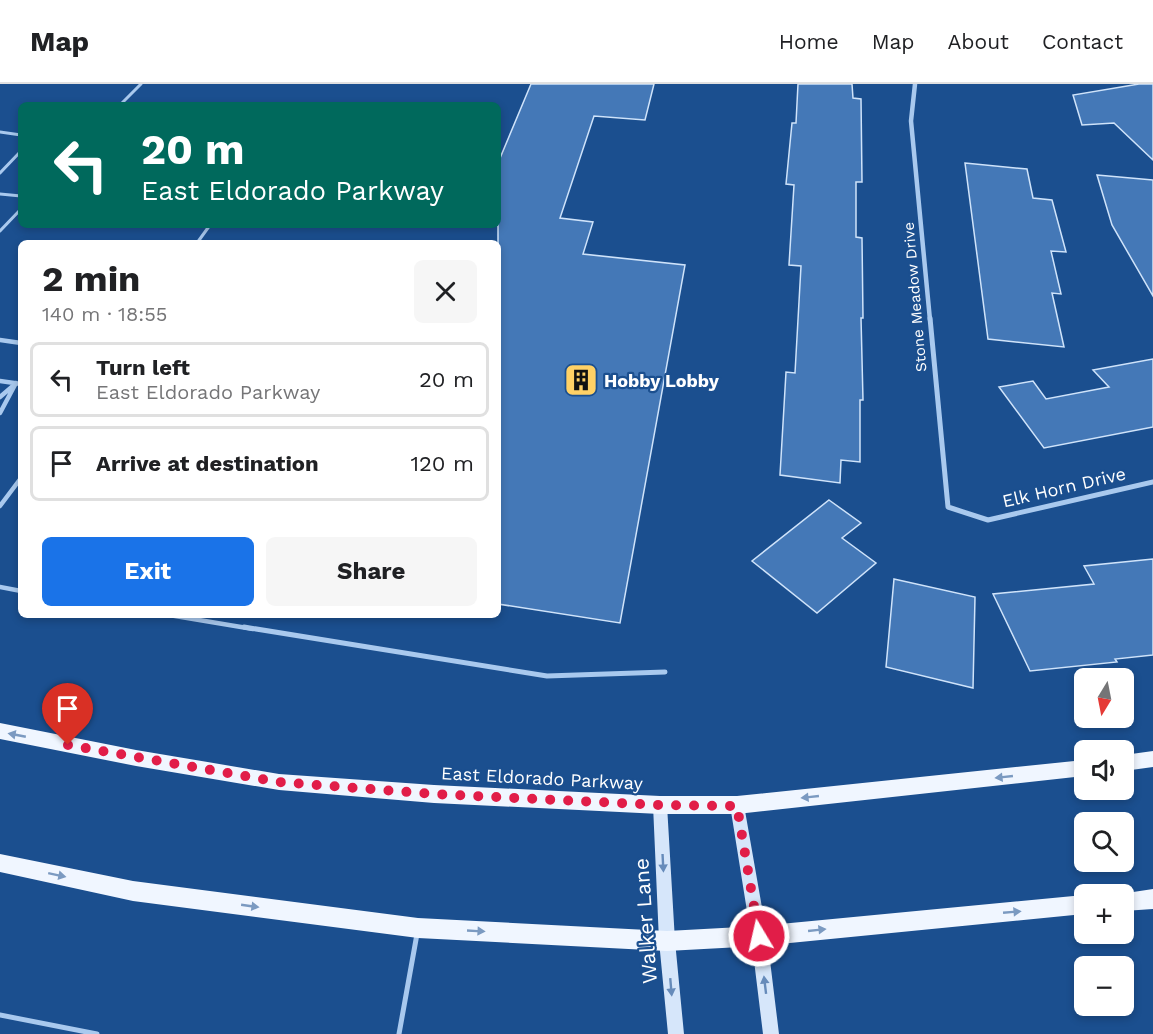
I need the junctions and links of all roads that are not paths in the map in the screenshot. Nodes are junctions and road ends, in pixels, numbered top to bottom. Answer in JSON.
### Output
{"nodes":[{"id":1,"x":141,"y":84,"type":"edge"},
{"id":2,"x":915,"y":84,"type":"edge"},
{"id":3,"x":123,"y":102,"type":"edge"},
{"id":4,"x":0,"y":132,"type":"edge"},
{"id":5,"x":18,"y":135,"type":"edge"},
{"id":6,"x":18,"y":154,"type":"edge"},
{"id":7,"x":0,"y":173,"type":"edge"},
{"id":8,"x":0,"y":194,"type":"edge"},
{"id":9,"x":18,"y":196,"type":"edge"},
{"id":10,"x":18,"y":212,"type":"edge"},
{"id":11,"x":0,"y":231,"type":"edge"},
{"id":12,"x":0,"y":340,"type":"edge"},
{"id":13,"x":18,"y":343,"type":"edge"},
{"id":14,"x":0,"y":381,"type":"edge"},
{"id":15,"x":18,"y":383,"type":"edge"},
{"id":16,"x":0,"y":397,"type":"edge"},
{"id":17,"x":0,"y":413,"type":"edge"},
{"id":18,"x":18,"y":482,"type":"edge"},
{"id":19,"x":1153,"y":482,"type":"edge"},
{"id":20,"x":0,"y":506,"type":"edge"},
{"id":21,"x":948,"y":507,"type":"joint"},
{"id":22,"x":0,"y":587,"type":"edge"},
{"id":23,"x":18,"y":590,"type":"edge"},
{"id":24,"x":188,"y":618,"type":"edge"},
{"id":25,"x":665,"y":672,"type":"dead end"},
{"id":26,"x":0,"y":731,"type":"edge"},
{"id":27,"x":1153,"y":759,"type":"edge"},
{"id":28,"x":1134,"y":762,"type":"edge"},
{"id":29,"x":1074,"y":769,"type":"edge"},
{"id":30,"x":660,"y":805,"type":"junction"},
{"id":31,"x":737,"y":806,"type":"junction"},
{"id":32,"x":0,"y":862,"type":"edge"},
{"id":33,"x":1153,"y":899,"type":"edge"},
{"id":34,"x":1134,"y":901,"type":"edge"},
{"id":35,"x":1074,"y":906,"type":"edge"},
{"id":36,"x":418,"y":928,"type":"junction"},
{"id":37,"x":759,"y":936,"type":"junction"},
{"id":38,"x":667,"y":941,"type":"junction"},
{"id":39,"x":0,"y":1015,"type":"edge"},
{"id":40,"x":97,"y":1034,"type":"edge"},
{"id":41,"x":399,"y":1034,"type":"edge"},
{"id":42,"x":676,"y":1034,"type":"edge"},
{"id":43,"x":771,"y":1034,"type":"edge"}],
"edges":[{"from":1,"to":3,"type":"lane"},
{"from":2,"to":21,"type":"street","name":"Stone Meadow Drive"},
{"from":4,"to":5,"type":"lane"},
{"from":6,"to":7,"type":"lane"},
{"from":8,"to":9,"type":"lane"},
{"from":10,"to":11,"type":"lane"},
{"from":12,"to":13,"type":"lane"},
{"from":14,"to":15,"type":"lane"},
{"from":15,"to":16,"type":"lane"},
{"from":15,"to":17,"type":"lane"},
{"from":18,"to":20,"type":"lane"},
{"from":19,"to":21,"type":"street","name":"Elk Horn Drive"},
{"from":22,"to":23,"type":"lane"},
{"from":24,"to":25,"type":"lane"},
{"from":30,"to":26,"type":"main road","name":"East Eldorado Parkway","one_way":true},
{"from":27,"to":28,"type":"main road"},
{"from":29,"to":31,"type":"main road","name":"East Eldorado Parkway","one_way":true},
{"from":30,"to":31,"type":"main road","name":"East Eldorado Parkway"},
{"from":30,"to":38,"type":"street","name":"Walker Lane","one_way":true},
{"from":31,"to":37,"type":"street"},
{"from":32,"to":36,"type":"main road","one_way":true},
{"from":33,"to":34,"type":"main road"},
{"from":37,"to":35,"type":"main road","one_way":true},
{"from":36,"to":38,"type":"main road","one_way":true},
{"from":36,"to":41,"type":"lane"},
{"from":37,"to":38,"type":"main road"},
{"from":43,"to":37,"type":"street","one_way":true},
{"from":38,"to":42,"type":"street","name":"Walker Lane","one_way":true},
{"from":39,"to":40,"type":"lane"}]}
